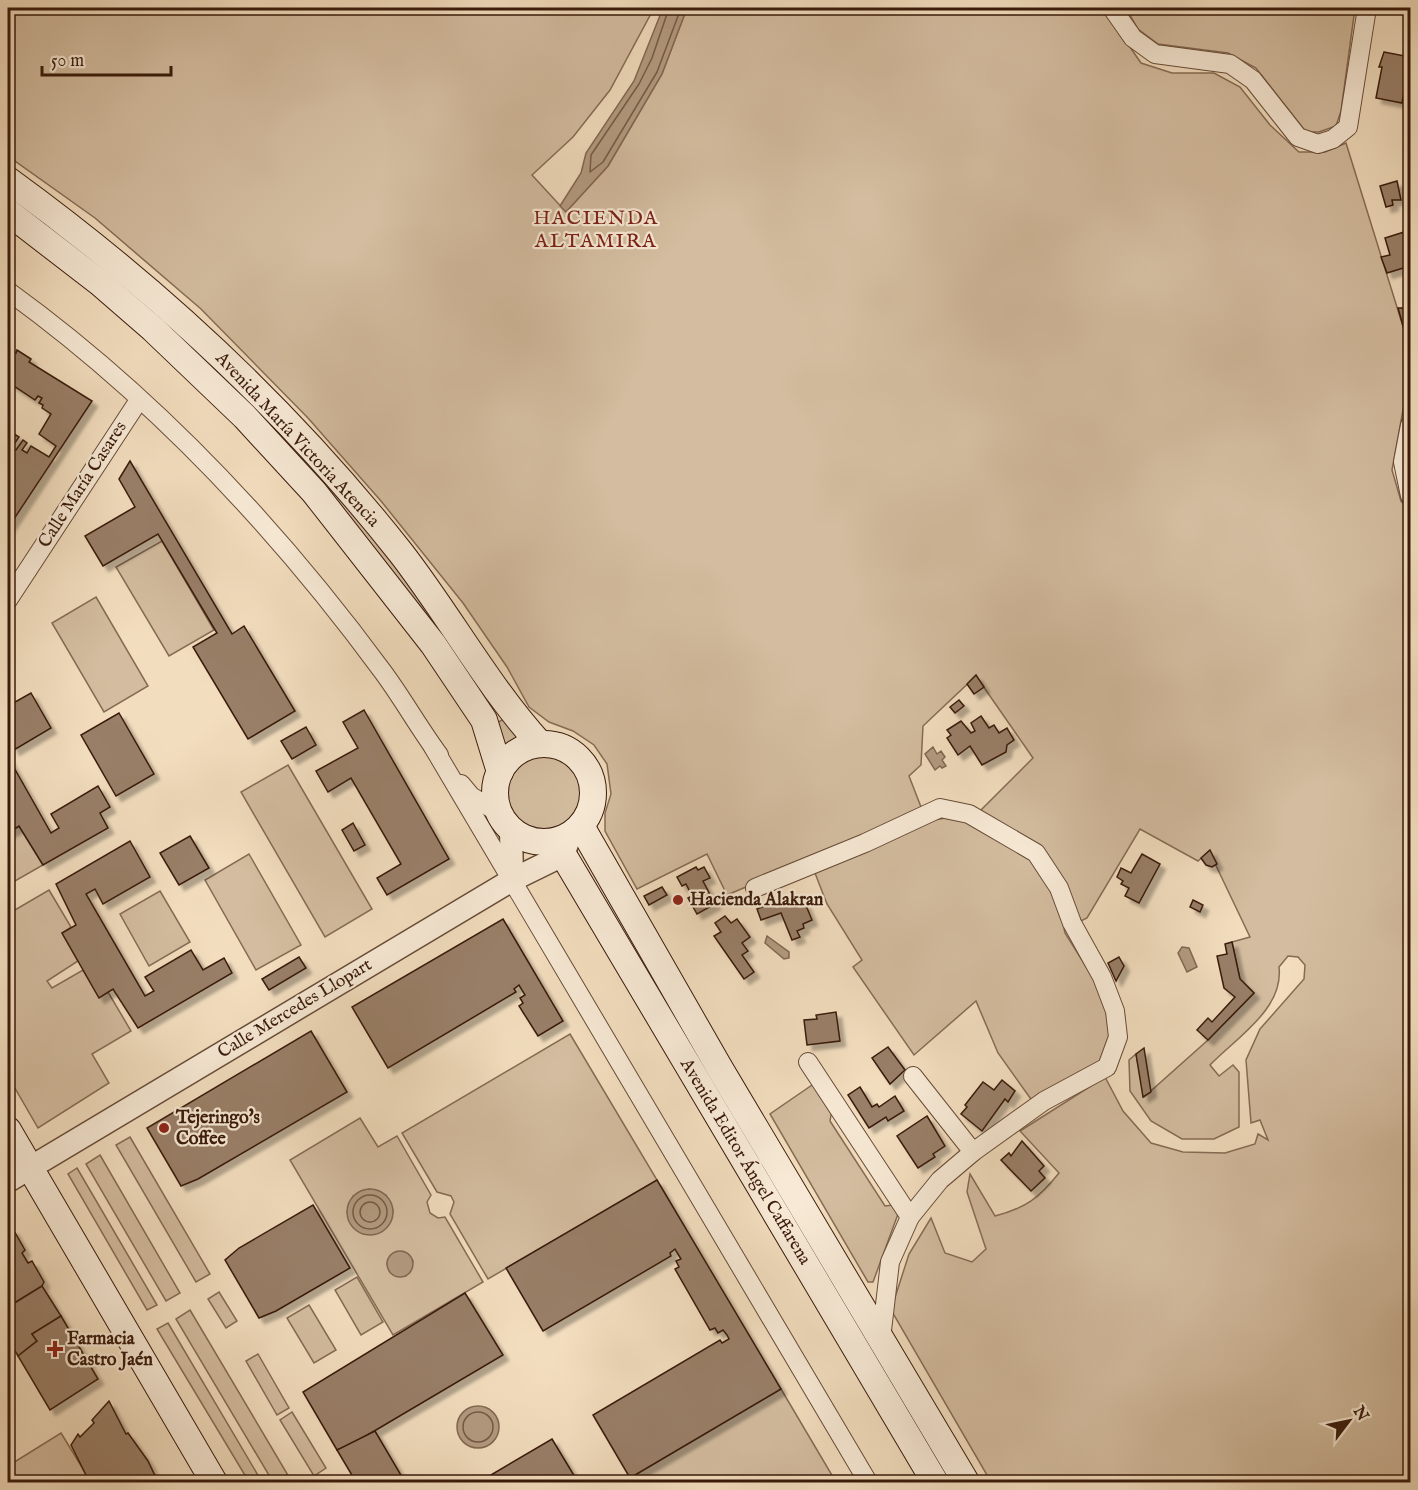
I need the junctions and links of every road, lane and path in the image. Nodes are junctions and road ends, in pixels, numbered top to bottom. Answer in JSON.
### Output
{"nodes":[{"id":1,"x":1112,"y":8,"type":"edge"},
{"id":2,"x":1367,"y":8,"type":"edge"},
{"id":3,"x":8,"y":180,"type":"edge"},
{"id":4,"x":8,"y":212,"type":"edge"},
{"id":5,"x":8,"y":291,"type":"edge"},
{"id":6,"x":139,"y":400,"type":"junction"},
{"id":7,"x":1410,"y":424,"type":"edge"},
{"id":8,"x":1410,"y":496,"type":"edge"},
{"id":9,"x":8,"y":600,"type":"edge"},
{"id":10,"x":540,"y":744,"type":"junction"},
{"id":11,"x":433,"y":747,"type":"junction"},
{"id":12,"x":500,"y":772,"type":"junction"},
{"id":13,"x":505,"y":821,"type":"junction"},
{"id":14,"x":567,"y":839,"type":"junction"},
{"id":15,"x":512,"y":880,"type":"junction"},
{"id":16,"x":755,"y":888,"type":"dead end"},
{"id":17,"x":808,"y":1062,"type":"dead end"},
{"id":18,"x":913,"y":1076,"type":"dead end"},
{"id":19,"x":8,"y":1130,"type":"edge"},
{"id":20,"x":973,"y":1152,"type":"junction"},
{"id":21,"x":30,"y":1166,"type":"junction"},
{"id":22,"x":8,"y":1180,"type":"edge"},
{"id":23,"x":910,"y":1217,"type":"junction"},
{"id":24,"x":881,"y":1339,"type":"junction"},
{"id":25,"x":214,"y":1482,"type":"edge"},
{"id":26,"x":868,"y":1482,"type":"edge"},
{"id":27,"x":935,"y":1482,"type":"edge"},
{"id":28,"x":966,"y":1482,"type":"edge"}],
"edges":[{"from":1,"to":2,"type":"street"},
{"from":3,"to":10,"type":"main road","name":"Avenida María Victoria Atencia"},
{"from":4,"to":12,"type":"main road","name":"Avenida María Victoria Atencia"},
{"from":5,"to":6,"type":"street"},
{"from":6,"to":9,"type":"street","name":"Calle María Casares"},
{"from":6,"to":11,"type":"street"},
{"from":7,"to":8,"type":"street"},
{"from":10,"to":12,"type":"main road"},
{"from":10,"to":14,"type":"main road"},
{"from":11,"to":13,"type":"street"},
{"from":11,"to":15,"type":"street"},
{"from":12,"to":13,"type":"main road"},
{"from":13,"to":14,"type":"main road"},
{"from":13,"to":15,"type":"street"},
{"from":14,"to":15,"type":"street","name":"Calle Mercedes Llopart"},
{"from":14,"to":24,"type":"main road","name":"Avenida Editor Ángel Caffarena"},
{"from":14,"to":27,"type":"main road","name":"Avenida Editor Ángel Caffarena"},
{"from":15,"to":21,"type":"street","name":"Calle Mercedes Llopart"},
{"from":15,"to":26,"type":"street"},
{"from":16,"to":20,"type":"street"},
{"from":17,"to":23,"type":"street"},
{"from":18,"to":20,"type":"street"},
{"from":19,"to":21,"type":"main road"},
{"from":20,"to":23,"type":"street"},
{"from":21,"to":22,"type":"street","name":"Calle Mercedes Llopart"},
{"from":21,"to":25,"type":"main road"},
{"from":23,"to":24,"type":"street"},
{"from":24,"to":28,"type":"main road","name":"Avenida Editor Ángel Caffarena"}]}
